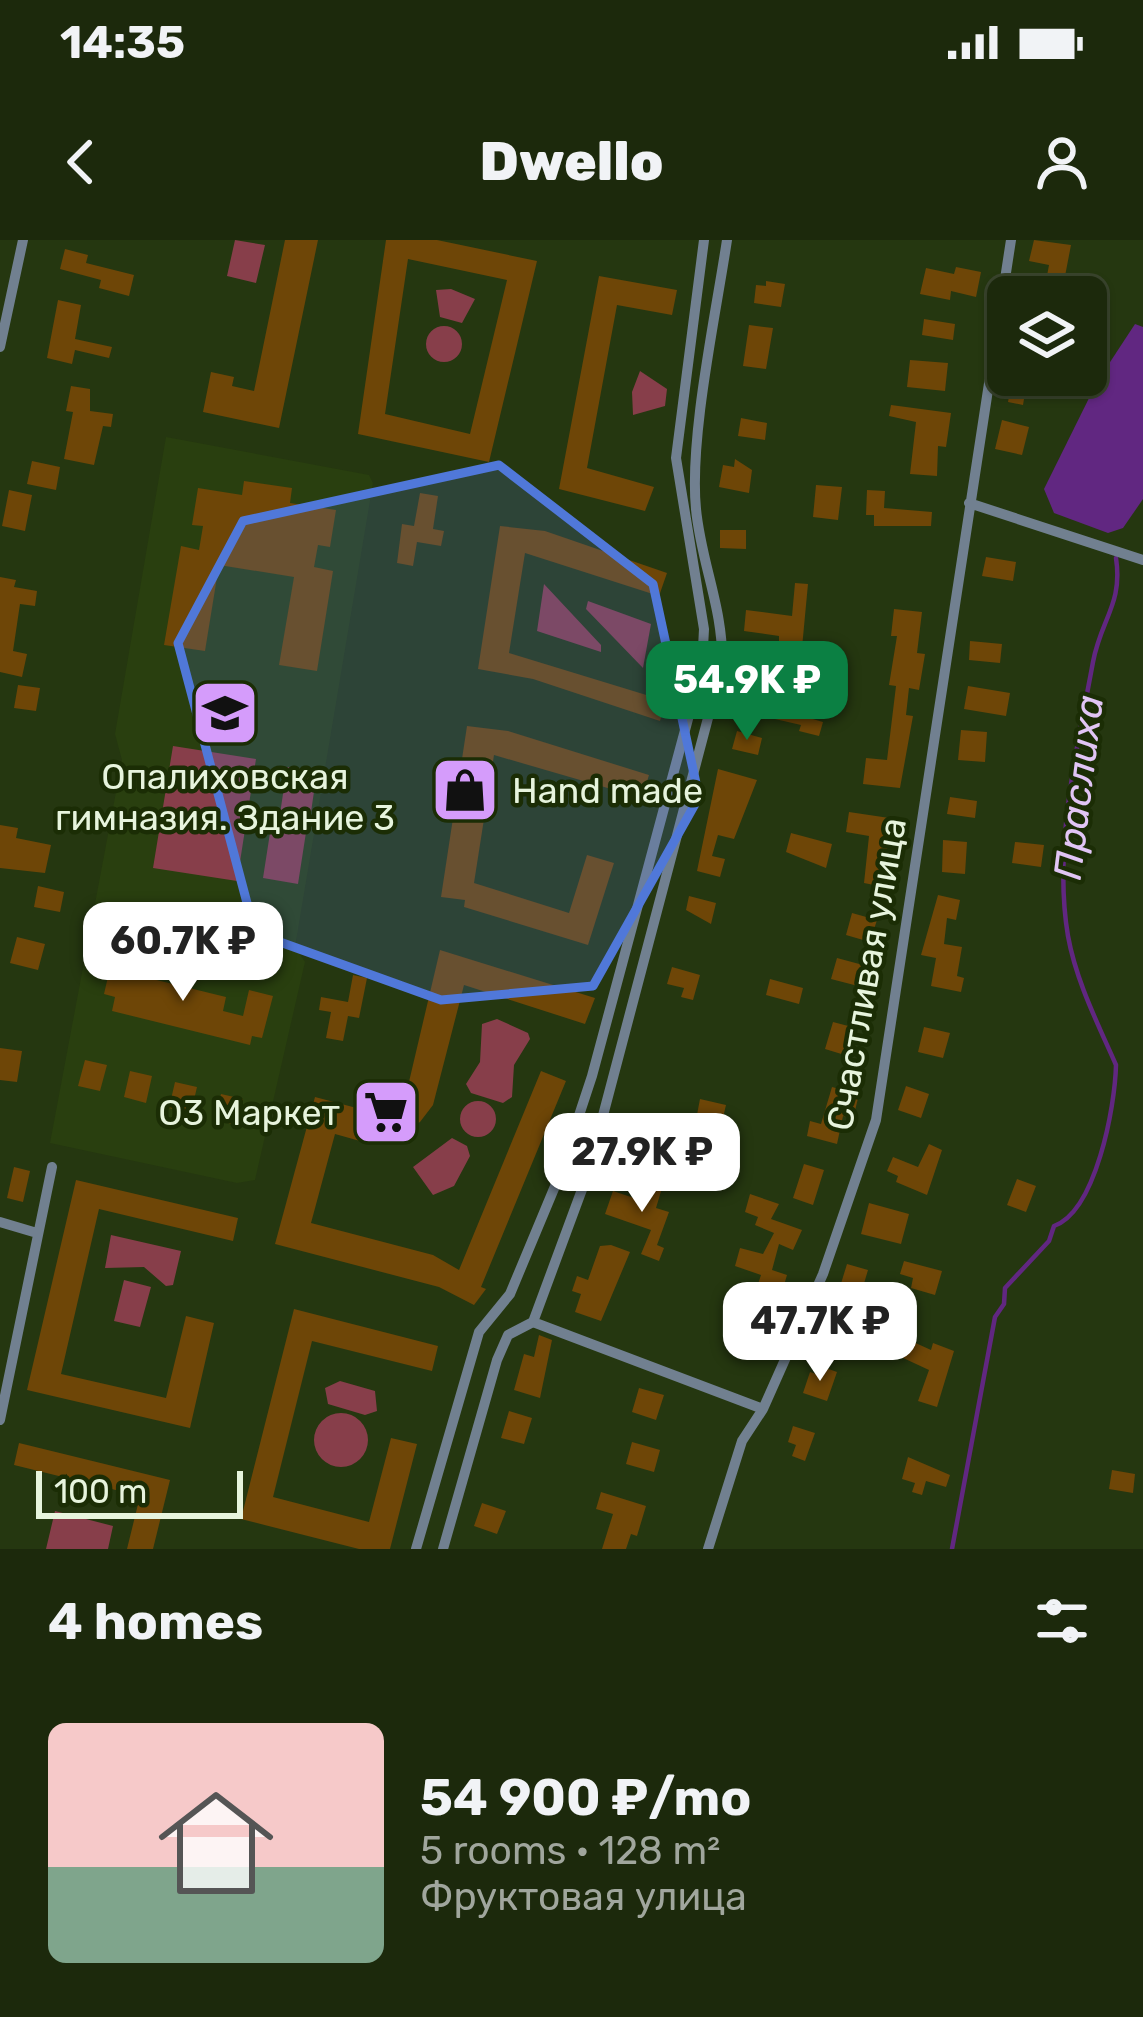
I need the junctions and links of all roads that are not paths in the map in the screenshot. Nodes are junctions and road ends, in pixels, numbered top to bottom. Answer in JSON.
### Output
{"nodes":[{"id":1,"x":23,"y":240,"type":"edge"},
{"id":2,"x":704,"y":240,"type":"edge"},
{"id":3,"x":727,"y":240,"type":"edge"},
{"id":4,"x":1011,"y":240,"type":"edge"},
{"id":5,"x":0,"y":347,"type":"edge"},
{"id":6,"x":969,"y":503,"type":"junction"},
{"id":7,"x":1143,"y":560,"type":"edge"},
{"id":8,"x":52,"y":1167,"type":"dead end"},
{"id":9,"x":0,"y":1222,"type":"edge"},
{"id":10,"x":38,"y":1233,"type":"junction"},
{"id":11,"x":533,"y":1322,"type":"junction"},
{"id":12,"x":763,"y":1409,"type":"junction"},
{"id":13,"x":0,"y":1420,"type":"edge"},
{"id":14,"x":416,"y":1549,"type":"edge"},
{"id":15,"x":442,"y":1549,"type":"edge"},
{"id":16,"x":708,"y":1549,"type":"edge"}],
"edges":[{"from":1,"to":5,"type":"street"},
{"from":2,"to":14,"type":"street"},
{"from":3,"to":11,"type":"street"},
{"from":4,"to":6,"type":"street","name":"Счастливая улица"},
{"from":6,"to":7,"type":"street"},
{"from":6,"to":12,"type":"street","name":"Счастливая улица"},
{"from":8,"to":10,"type":"street"},
{"from":9,"to":10,"type":"street"},
{"from":10,"to":13,"type":"street"},
{"from":11,"to":12,"type":"street"},
{"from":11,"to":15,"type":"street"},
{"from":12,"to":16,"type":"street","name":"Счастливая улица"}]}
